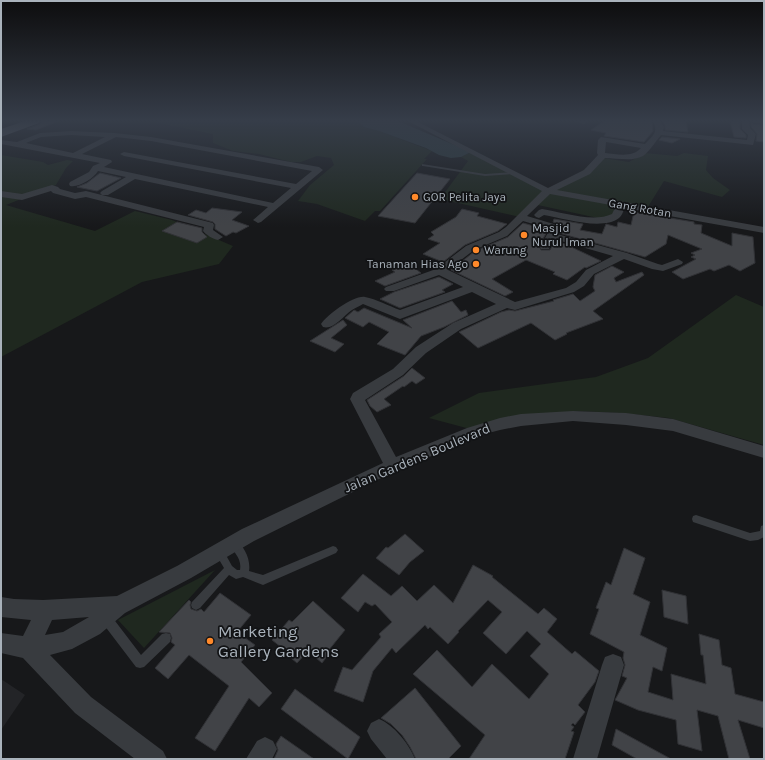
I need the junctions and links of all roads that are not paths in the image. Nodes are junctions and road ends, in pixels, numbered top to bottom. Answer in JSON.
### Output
{"nodes":[{"id":1,"x":95,"y":156,"type":"edge"},
{"id":2,"x":119,"y":156,"type":"edge"},
{"id":3,"x":225,"y":156,"type":"edge"},
{"id":4,"x":243,"y":156,"type":"edge"},
{"id":5,"x":481,"y":156,"type":"edge"},
{"id":6,"x":602,"y":156,"type":"edge"},
{"id":7,"x":116,"y":158,"type":"junction"},
{"id":8,"x":423,"y":165,"type":"dead end"},
{"id":9,"x":96,"y":168,"type":"junction"},
{"id":10,"x":204,"y":169,"type":"junction"},
{"id":11,"x":513,"y":173,"type":"junction"},
{"id":12,"x":134,"y":176,"type":"junction"},
{"id":13,"x":74,"y":184,"type":"dead end"},
{"id":14,"x":179,"y":186,"type":"junction"},
{"id":15,"x":298,"y":187,"type":"junction"},
{"id":16,"x":548,"y":191,"type":"junction"},
{"id":17,"x":104,"y":193,"type":"dead end"},
{"id":18,"x":1,"y":194,"type":"edge"},
{"id":19,"x":621,"y":205,"type":"junction"},
{"id":20,"x":275,"y":206,"type":"junction"},
{"id":21,"x":539,"y":215,"type":"dead end"},
{"id":22,"x":522,"y":218,"type":"junction"},
{"id":23,"x":258,"y":220,"type":"dead end"},
{"id":24,"x":764,"y":230,"type":"edge"},
{"id":25,"x":551,"y":235,"type":"junction"},
{"id":26,"x":218,"y":237,"type":"dead end"},
{"id":27,"x":545,"y":247,"type":"dead end"},
{"id":28,"x":622,"y":255,"type":"junction"},
{"id":29,"x":678,"y":262,"type":"dead end"},
{"id":30,"x":440,"y":271,"type":"junction"},
{"id":31,"x":471,"y":288,"type":"junction"},
{"id":32,"x":390,"y":289,"type":"dead end"},
{"id":33,"x":506,"y":304,"type":"junction"},
{"id":34,"x":327,"y":324,"type":"dead end"},
{"id":35,"x":764,"y":452,"type":"edge"},
{"id":36,"x":393,"y":466,"type":"junction"},
{"id":37,"x":696,"y":519,"type":"dead end"},
{"id":38,"x":762,"y":535,"type":"edge"},
{"id":39,"x":226,"y":547,"type":"junction"},
{"id":40,"x":333,"y":550,"type":"dead end"},
{"id":41,"x":229,"y":569,"type":"junction"},
{"id":42,"x":243,"y":573,"type":"junction"},
{"id":43,"x":196,"y":605,"type":"dead end"},
{"id":44,"x":1,"y":607,"type":"edge"},
{"id":45,"x":46,"y":610,"type":"junction"},
{"id":46,"x":102,"y":614,"type":"junction"},
{"id":47,"x":166,"y":638,"type":"dead end"},
{"id":48,"x":1,"y":643,"type":"edge"},
{"id":49,"x":28,"y":648,"type":"junction"},
{"id":50,"x":613,"y":665,"type":"dead end"},
{"id":51,"x":379,"y":731,"type":"dead end"},
{"id":52,"x":155,"y":759,"type":"edge"},
{"id":53,"x":403,"y":759,"type":"edge"},
{"id":54,"x":585,"y":759,"type":"edge"}],
"edges":[{"from":1,"to":7,"type":"street"},
{"from":2,"to":7,"type":"street"},
{"from":3,"to":10,"type":"street"},
{"from":4,"to":15,"type":"street"},
{"from":5,"to":11,"type":"street","name":"Gang Rotan"},
{"from":6,"to":16,"type":"street"},
{"from":7,"to":9,"type":"street"},
{"from":7,"to":10,"type":"street"},
{"from":8,"to":11,"type":"lane"},
{"from":9,"to":12,"type":"street"},
{"from":9,"to":13,"type":"street"},
{"from":10,"to":14,"type":"street"},
{"from":10,"to":15,"type":"street"},
{"from":11,"to":16,"type":"street","name":"Gang Rotan"},
{"from":12,"to":14,"type":"street"},
{"from":12,"to":17,"type":"street"},
{"from":14,"to":20,"type":"street"},
{"from":15,"to":20,"type":"street"},
{"from":16,"to":19,"type":"street","name":"Gang Rotan"},
{"from":16,"to":22,"type":"street"},
{"from":18,"to":26,"type":"street"},
{"from":19,"to":21,"type":"street"},
{"from":19,"to":24,"type":"street","name":"Gang Rotan"},
{"from":20,"to":23,"type":"street"},
{"from":22,"to":25,"type":"street"},
{"from":22,"to":30,"type":"street"},
{"from":25,"to":27,"type":"street"},
{"from":25,"to":28,"type":"street"},
{"from":28,"to":29,"type":"street"},
{"from":28,"to":33,"type":"street"},
{"from":30,"to":31,"type":"street"},
{"from":30,"to":32,"type":"street"},
{"from":31,"to":33,"type":"street"},
{"from":31,"to":34,"type":"street"},
{"from":33,"to":36,"type":"street"},
{"from":35,"to":36,"type":"street","name":"Jalan Gardens Boulevard"},
{"from":36,"to":39,"type":"street","name":"Jalan Gardens Boulevard"},
{"from":37,"to":38,"type":"lane"},
{"from":39,"to":41,"type":"lane"},
{"from":39,"to":42,"type":"lane"},
{"from":39,"to":46,"type":"street","name":"Jalan Gardens Boulevard"},
{"from":40,"to":42,"type":"lane"},
{"from":41,"to":42,"type":"lane"},
{"from":41,"to":43,"type":"lane"},
{"from":44,"to":45,"type":"street"},
{"from":45,"to":46,"type":"street"},
{"from":45,"to":49,"type":"street"},
{"from":46,"to":47,"type":"lane"},
{"from":46,"to":49,"type":"street","name":"Jalan Gardens Boulevard"},
{"from":48,"to":49,"type":"street","name":"Jalan Gardens Boulevard"},
{"from":49,"to":52,"type":"street"},
{"from":50,"to":54,"type":"street"},
{"from":51,"to":53,"type":"street"}]}
